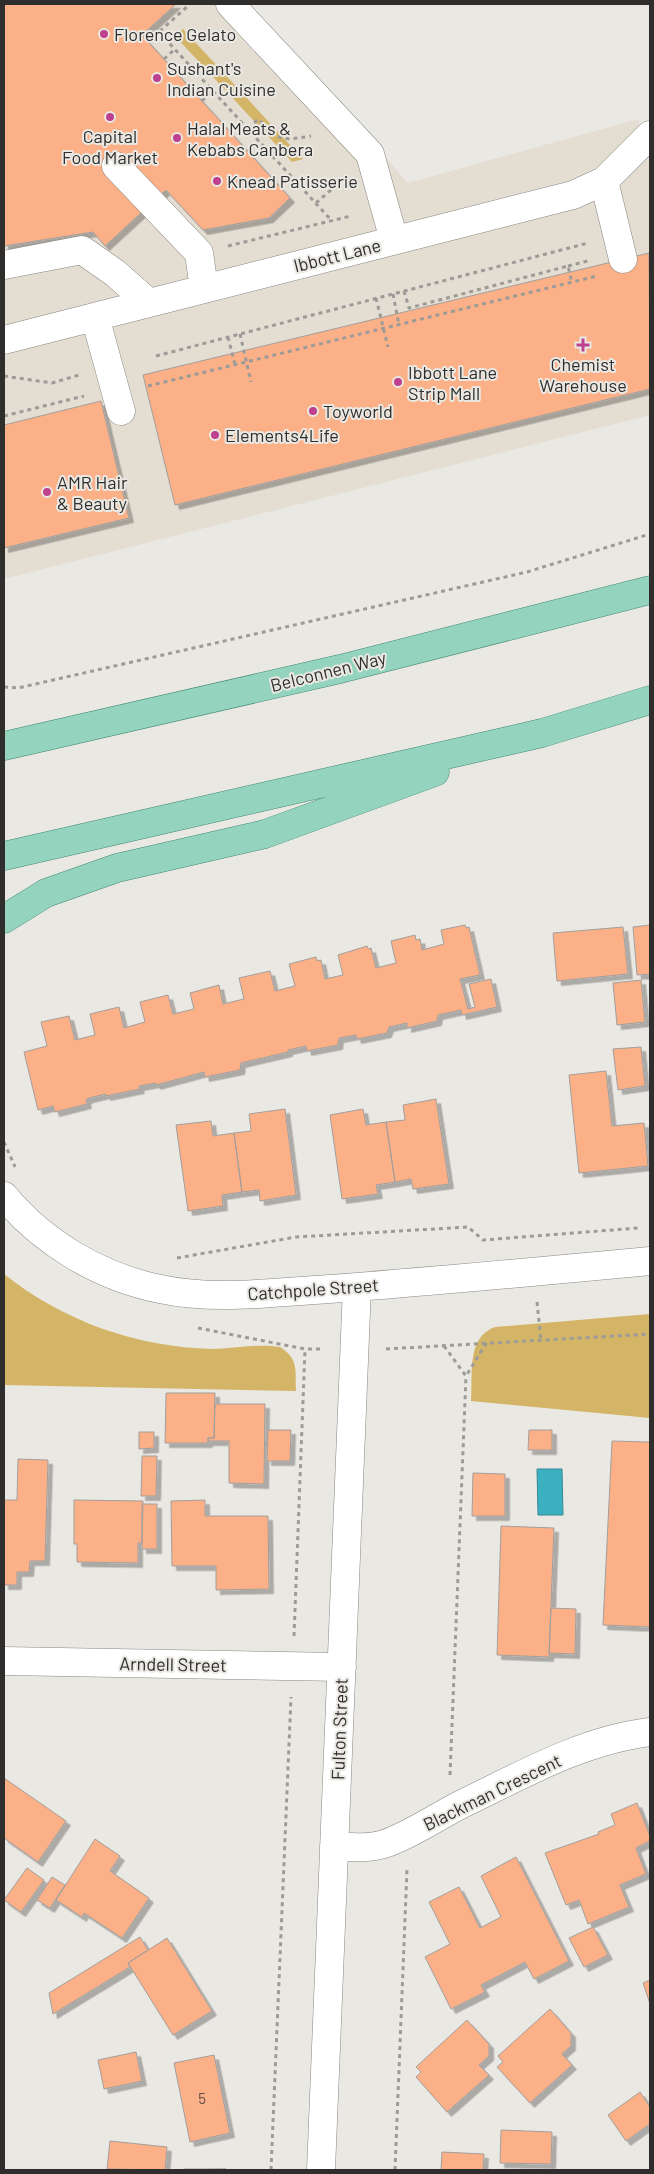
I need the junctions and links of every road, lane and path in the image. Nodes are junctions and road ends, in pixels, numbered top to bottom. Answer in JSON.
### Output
{"nodes":[{"id":1,"x":230,"y":4,"type":"edge"},
{"id":2,"x":187,"y":5,"type":"edge"},
{"id":3,"x":160,"y":32,"type":"junction"},
{"id":4,"x":148,"y":42,"type":"dead end"},
{"id":5,"x":176,"y":49,"type":"junction"},
{"id":6,"x":164,"y":60,"type":"dead end"},
{"id":7,"x":213,"y":90,"type":"junction"},
{"id":8,"x":202,"y":101,"type":"dead end"},
{"id":9,"x":249,"y":129,"type":"junction"},
{"id":10,"x":650,"y":135,"type":"edge"},
{"id":11,"x":318,"y":137,"type":"dead end"},
{"id":12,"x":260,"y":141,"type":"junction"},
{"id":13,"x":248,"y":152,"type":"dead end"},
{"id":14,"x":116,"y":166,"type":"dead end"},
{"id":15,"x":344,"y":170,"type":"dead end"},
{"id":16,"x":604,"y":180,"type":"junction"},
{"id":17,"x":316,"y":203,"type":"junction"},
{"id":18,"x":385,"y":208,"type":"junction"},
{"id":19,"x":332,"y":221,"type":"junction"},
{"id":20,"x":394,"y":240,"type":"junction"},
{"id":21,"x":199,"y":253,"type":"junction"},
{"id":22,"x":623,"y":259,"type":"dead end"},
{"id":23,"x":4,"y":264,"type":"edge"},
{"id":24,"x":568,"y":266,"type":"junction"},
{"id":25,"x":598,"y":276,"type":"dead end"},
{"id":26,"x":572,"y":283,"type":"junction"},
{"id":27,"x":204,"y":289,"type":"junction"},
{"id":28,"x":404,"y":291,"type":"junction"},
{"id":29,"x":392,"y":294,"type":"junction"},
{"id":30,"x":376,"y":298,"type":"junction"},
{"id":31,"x":150,"y":303,"type":"junction"},
{"id":32,"x":95,"y":317,"type":"junction"},
{"id":33,"x":399,"y":325,"type":"junction"},
{"id":34,"x":240,"y":334,"type":"junction"},
{"id":35,"x":228,"y":337,"type":"junction"},
{"id":36,"x":4,"y":340,"type":"edge"},
{"id":37,"x":388,"y":348,"type":"dead end"},
{"id":38,"x":156,"y":356,"type":"dead end"},
{"id":39,"x":235,"y":365,"type":"junction"},
{"id":40,"x":4,"y":376,"type":"edge"},
{"id":41,"x":251,"y":382,"type":"dead end"},
{"id":42,"x":52,"y":383,"type":"dead end"},
{"id":43,"x":140,"y":388,"type":"dead end"},
{"id":44,"x":45,"y":405,"type":"dead end"},
{"id":45,"x":121,"y":411,"type":"dead end"},
{"id":46,"x":4,"y":416,"type":"edge"},
{"id":47,"x":650,"y":534,"type":"edge"},
{"id":48,"x":650,"y":590,"type":"edge"},
{"id":49,"x":4,"y":687,"type":"edge"},
{"id":50,"x":650,"y":700,"type":"edge"},
{"id":51,"x":542,"y":733,"type":"junction"},
{"id":52,"x":4,"y":746,"type":"edge"},
{"id":53,"x":4,"y":856,"type":"edge"},
{"id":54,"x":4,"y":919,"type":"edge"},
{"id":55,"x":4,"y":1142,"type":"edge"},
{"id":56,"x":20,"y":1172,"type":"dead end"},
{"id":57,"x":4,"y":1196,"type":"edge"},
{"id":58,"x":640,"y":1228,"type":"dead end"},
{"id":59,"x":169,"y":1259,"type":"dead end"},
{"id":60,"x":650,"y":1261,"type":"edge"},
{"id":61,"x":534,"y":1271,"type":"junction"},
{"id":62,"x":357,"y":1287,"type":"junction"},
{"id":63,"x":650,"y":1334,"type":"edge"},
{"id":64,"x":541,"y":1341,"type":"junction"},
{"id":65,"x":487,"y":1342,"type":"junction"},
{"id":66,"x":443,"y":1346,"type":"junction"},
{"id":67,"x":305,"y":1349,"type":"dead end"},
{"id":68,"x":384,"y":1349,"type":"dead end"},
{"id":69,"x":466,"y":1376,"type":"junction"},
{"id":70,"x":4,"y":1661,"type":"edge"},
{"id":71,"x":293,"y":1666,"type":"junction"},
{"id":72,"x":342,"y":1667,"type":"junction"},
{"id":73,"x":650,"y":1732,"type":"edge"},
{"id":74,"x":450,"y":1778,"type":"dead end"},
{"id":75,"x":334,"y":1846,"type":"junction"},
{"id":76,"x":407,"y":1860,"type":"dead end"},
{"id":77,"x":271,"y":2170,"type":"edge"},
{"id":78,"x":321,"y":2170,"type":"edge"},
{"id":79,"x":395,"y":2170,"type":"edge"}],
"edges":[{"from":1,"to":18,"type":"street"},
{"from":2,"to":3,"type":"path"},
{"from":3,"to":4,"type":"path"},
{"from":3,"to":5,"type":"path"},
{"from":5,"to":6,"type":"path"},
{"from":5,"to":7,"type":"path"},
{"from":7,"to":8,"type":"path"},
{"from":7,"to":9,"type":"path"},
{"from":9,"to":11,"type":"path"},
{"from":9,"to":12,"type":"path"},
{"from":10,"to":16,"type":"street","name":"Ibbott Lane"},
{"from":12,"to":13,"type":"path"},
{"from":12,"to":17,"type":"path"},
{"from":14,"to":21,"type":"street"},
{"from":15,"to":17,"type":"path"},
{"from":16,"to":20,"type":"street","name":"Ibbott Lane"},
{"from":16,"to":22,"type":"street"},
{"from":17,"to":19,"type":"path"},
{"from":18,"to":19,"type":"path"},
{"from":18,"to":20,"type":"street"},
{"from":19,"to":21,"type":"path"},
{"from":20,"to":27,"type":"street","name":"Ibbott Lane"},
{"from":21,"to":27,"type":"street"},
{"from":23,"to":31,"type":"street"},
{"from":24,"to":26,"type":"path"},
{"from":24,"to":28,"type":"path"},
{"from":24,"to":28,"type":"path"},
{"from":25,"to":26,"type":"path"},
{"from":26,"to":33,"type":"path"},
{"from":27,"to":31,"type":"street","name":"Ibbott Lane"},
{"from":28,"to":29,"type":"path"},
{"from":29,"to":30,"type":"path"},
{"from":29,"to":33,"type":"path"},
{"from":30,"to":34,"type":"path"},
{"from":30,"to":37,"type":"path"},
{"from":31,"to":32,"type":"street","name":"Ibbott Lane"},
{"from":32,"to":36,"type":"street","name":"Ibbott Lane"},
{"from":32,"to":45,"type":"street"},
{"from":33,"to":39,"type":"path"},
{"from":34,"to":35,"type":"path"},
{"from":34,"to":41,"type":"path"},
{"from":35,"to":38,"type":"path"},
{"from":35,"to":39,"type":"path"},
{"from":39,"to":43,"type":"path"},
{"from":40,"to":42,"type":"path"},
{"from":44,"to":46,"type":"path"},
{"from":47,"to":49,"type":"path"},
{"from":48,"to":52,"type":"main road","name":"Belconnen Way"},
{"from":50,"to":51,"type":"main road"},
{"from":51,"to":53,"type":"main road"},
{"from":51,"to":54,"type":"main road"},
{"from":55,"to":56,"type":"path"},
{"from":57,"to":62,"type":"street","name":"Catchpole Street"},
{"from":58,"to":59,"type":"path"},
{"from":60,"to":61,"type":"street","name":"Catchpole Street"},
{"from":61,"to":62,"type":"street","name":"Catchpole Street"},
{"from":61,"to":64,"type":"path"},
{"from":62,"to":72,"type":"street","name":"Fulton Street"},
{"from":63,"to":64,"type":"path"},
{"from":64,"to":65,"type":"path"},
{"from":65,"to":66,"type":"path"},
{"from":65,"to":69,"type":"path"},
{"from":66,"to":68,"type":"path"},
{"from":66,"to":69,"type":"path"},
{"from":67,"to":71,"type":"path"},
{"from":69,"to":74,"type":"path"},
{"from":70,"to":71,"type":"street","name":"Arndell Street"},
{"from":71,"to":72,"type":"street","name":"Arndell Street"},
{"from":71,"to":77,"type":"path"},
{"from":72,"to":75,"type":"street","name":"Fulton Street"},
{"from":73,"to":75,"type":"street","name":"Blackman Crescent"},
{"from":75,"to":78,"type":"street","name":"Fulton Street"},
{"from":76,"to":79,"type":"path"}]}
